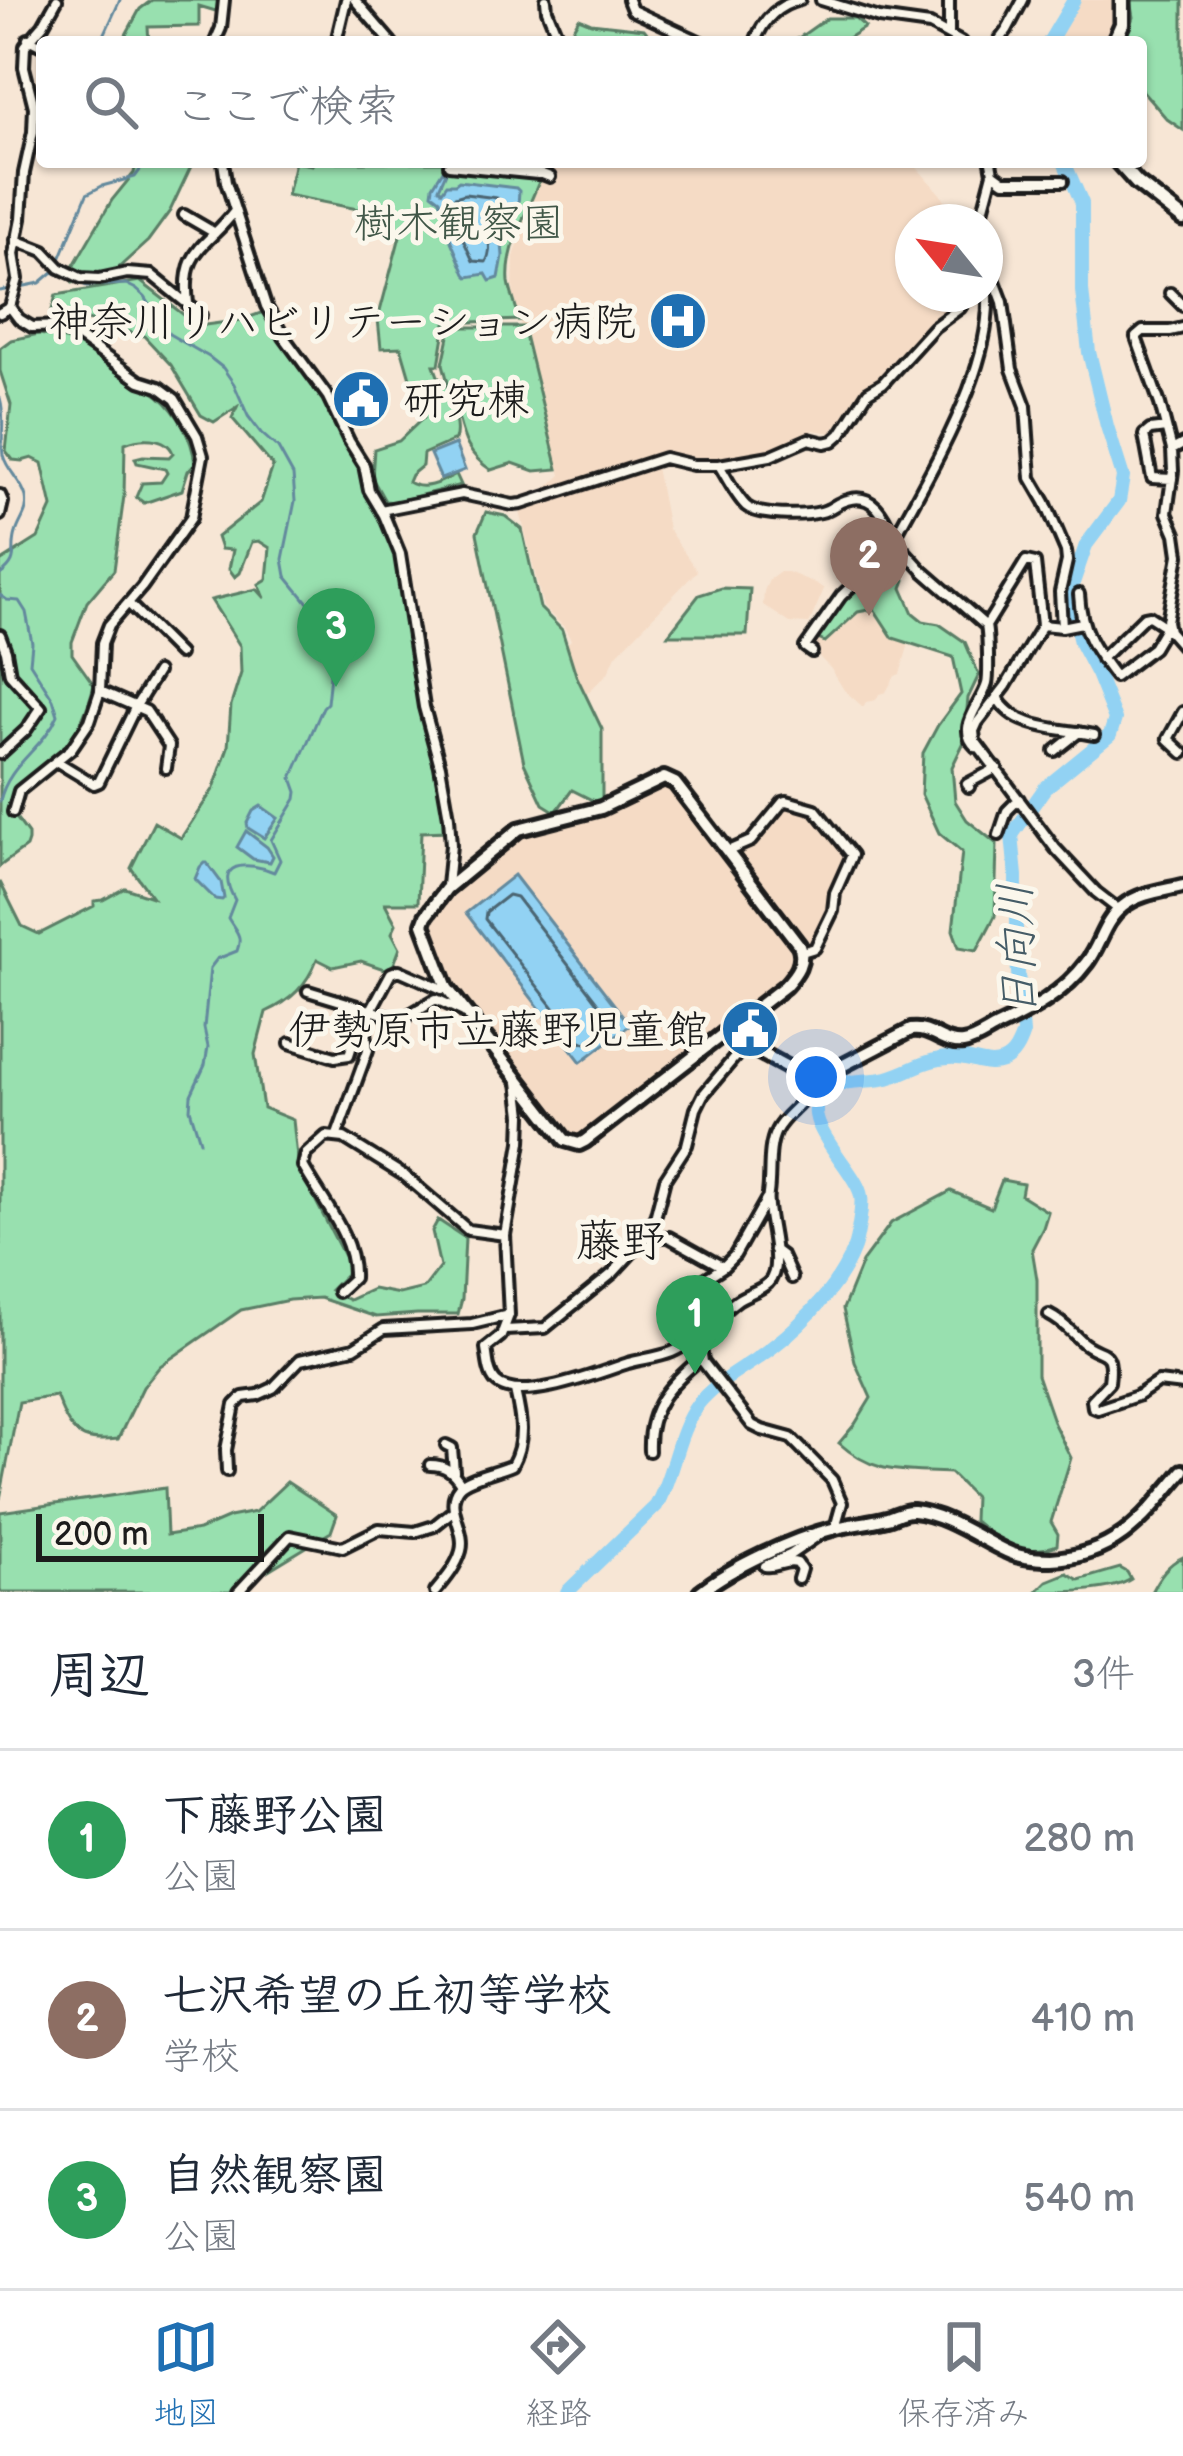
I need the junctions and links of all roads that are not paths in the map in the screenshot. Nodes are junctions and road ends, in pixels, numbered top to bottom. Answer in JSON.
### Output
{"nodes":[{"id":1,"x":57,"y":0,"type":"edge"},
{"id":2,"x":224,"y":0,"type":"edge"},
{"id":3,"x":351,"y":0,"type":"edge"},
{"id":4,"x":546,"y":0,"type":"edge"},
{"id":5,"x":628,"y":0,"type":"edge"},
{"id":6,"x":800,"y":0,"type":"edge"},
{"id":7,"x":821,"y":0,"type":"edge"},
{"id":8,"x":949,"y":0,"type":"edge"},
{"id":9,"x":1023,"y":0,"type":"edge"},
{"id":10,"x":1122,"y":0,"type":"edge"},
{"id":11,"x":836,"y":2,"type":"edge"},
{"id":12,"x":217,"y":36,"type":"edge"},
{"id":13,"x":338,"y":36,"type":"edge"},
{"id":14,"x":385,"y":36,"type":"edge"},
{"id":15,"x":558,"y":36,"type":"edge"},
{"id":16,"x":688,"y":36,"type":"edge"},
{"id":17,"x":757,"y":36,"type":"edge"},
{"id":18,"x":950,"y":36,"type":"joint"},
{"id":19,"x":1002,"y":36,"type":"edge"},
{"id":20,"x":1117,"y":36,"type":"edge"},
{"id":21,"x":28,"y":39,"type":"junction"},
{"id":22,"x":36,"y":43,"type":"edge"},
{"id":23,"x":224,"y":168,"type":"edge"},
{"id":24,"x":471,"y":168,"type":"edge"},
{"id":25,"x":525,"y":168,"type":"edge"},
{"id":26,"x":992,"y":168,"type":"edge"},
{"id":27,"x":1123,"y":168,"type":"edge"},
{"id":28,"x":993,"y":173,"type":"junction"},
{"id":29,"x":538,"y":174,"type":"junction"},
{"id":30,"x":550,"y":177,"type":"dead end"},
{"id":31,"x":1063,"y":182,"type":"dead end"},
{"id":32,"x":985,"y":204,"type":"edge"},
{"id":33,"x":235,"y":211,"type":"junction"},
{"id":34,"x":184,"y":215,"type":"dead end"},
{"id":35,"x":1183,"y":219,"type":"edge"},
{"id":36,"x":214,"y":233,"type":"junction"},
{"id":37,"x":16,"y":241,"type":"junction"},
{"id":38,"x":1171,"y":298,"type":"dead end"},
{"id":39,"x":1003,"y":300,"type":"edge"},
{"id":40,"x":188,"y":304,"type":"junction"},
{"id":41,"x":1183,"y":306,"type":"edge"},
{"id":42,"x":10,"y":307,"type":"junction"},
{"id":43,"x":955,"y":312,"type":"edge"},
{"id":44,"x":989,"y":312,"type":"edge"},
{"id":45,"x":0,"y":313,"type":"edge"},
{"id":46,"x":201,"y":314,"type":"dead end"},
{"id":47,"x":1183,"y":328,"type":"edge"},
{"id":48,"x":1167,"y":428,"type":"junction"},
{"id":49,"x":1183,"y":443,"type":"edge"},
{"id":50,"x":1172,"y":450,"type":"junction"},
{"id":51,"x":719,"y":465,"type":"junction"},
{"id":52,"x":1172,"y":479,"type":"junction"},
{"id":53,"x":0,"y":496,"type":"edge"},
{"id":54,"x":381,"y":510,"type":"junction"},
{"id":55,"x":0,"y":514,"type":"edge"},
{"id":56,"x":895,"y":540,"type":"junction"},
{"id":57,"x":1079,"y":594,"type":"dead end"},
{"id":58,"x":128,"y":603,"type":"junction"},
{"id":59,"x":1081,"y":624,"type":"junction"},
{"id":60,"x":986,"y":626,"type":"junction"},
{"id":61,"x":1042,"y":626,"type":"junction"},
{"id":62,"x":1167,"y":626,"type":"junction"},
{"id":63,"x":1063,"y":627,"type":"junction"},
{"id":64,"x":0,"y":635,"type":"edge"},
{"id":65,"x":1183,"y":647,"type":"edge"},
{"id":66,"x":812,"y":652,"type":"dead end"},
{"id":67,"x":179,"y":654,"type":"dead end"},
{"id":68,"x":1101,"y":659,"type":"junction"},
{"id":69,"x":157,"y":672,"type":"dead end"},
{"id":70,"x":100,"y":691,"type":"junction"},
{"id":71,"x":997,"y":697,"type":"junction"},
{"id":72,"x":136,"y":706,"type":"junction"},
{"id":73,"x":1183,"y":712,"type":"edge"},
{"id":74,"x":1079,"y":732,"type":"junction"},
{"id":75,"x":1094,"y":735,"type":"dead end"},
{"id":76,"x":978,"y":747,"type":"junction"},
{"id":77,"x":1055,"y":751,"type":"dead end"},
{"id":78,"x":1183,"y":753,"type":"edge"},
{"id":79,"x":0,"y":754,"type":"edge"},
{"id":80,"x":56,"y":761,"type":"junction"},
{"id":81,"x":166,"y":768,"type":"dead end"},
{"id":82,"x":997,"y":768,"type":"junction"},
{"id":83,"x":969,"y":787,"type":"dead end"},
{"id":84,"x":1021,"y":802,"type":"junction"},
{"id":85,"x":13,"y":812,"type":"dead end"},
{"id":86,"x":999,"y":836,"type":"dead end"},
{"id":87,"x":728,"y":851,"type":"junction"},
{"id":88,"x":1183,"y":886,"type":"edge"},
{"id":89,"x":446,"y":889,"type":"junction"},
{"id":90,"x":1118,"y":909,"type":"junction"},
{"id":91,"x":802,"y":952,"type":"junction"},
{"id":92,"x":447,"y":988,"type":"junction"},
{"id":93,"x":308,"y":991,"type":"dead end"},
{"id":94,"x":369,"y":1010,"type":"junction"},
{"id":95,"x":466,"y":1013,"type":"junction"},
{"id":96,"x":724,"y":1033,"type":"junction"},
{"id":97,"x":290,"y":1043,"type":"dead end"},
{"id":98,"x":745,"y":1045,"type":"junction"},
{"id":99,"x":518,"y":1080,"type":"junction"},
{"id":100,"x":813,"y":1081,"type":"junction"},
{"id":101,"x":337,"y":1136,"type":"junction"},
{"id":102,"x":766,"y":1200,"type":"junction"},
{"id":103,"x":505,"y":1235,"type":"junction"},
{"id":104,"x":647,"y":1236,"type":"junction"},
{"id":105,"x":774,"y":1250,"type":"junction"},
{"id":106,"x":723,"y":1267,"type":"junction"},
{"id":107,"x":792,"y":1278,"type":"dead end"},
{"id":108,"x":338,"y":1292,"type":"dead end"},
{"id":109,"x":509,"y":1315,"type":"junction"},
{"id":110,"x":1049,"y":1315,"type":"dead end"},
{"id":111,"x":717,"y":1318,"type":"junction"},
{"id":112,"x":505,"y":1330,"type":"junction"},
{"id":113,"x":701,"y":1358,"type":"junction"},
{"id":114,"x":1183,"y":1385,"type":"edge"},
{"id":115,"x":515,"y":1390,"type":"junction"},
{"id":116,"x":446,"y":1445,"type":"dead end"},
{"id":117,"x":649,"y":1450,"type":"dead end"},
{"id":118,"x":430,"y":1465,"type":"dead end"},
{"id":119,"x":226,"y":1471,"type":"dead end"},
{"id":120,"x":1183,"y":1471,"type":"edge"},
{"id":121,"x":454,"y":1473,"type":"junction"},
{"id":122,"x":460,"y":1484,"type":"junction"},
{"id":123,"x":454,"y":1510,"type":"junction"},
{"id":124,"x":830,"y":1529,"type":"junction"},
{"id":125,"x":802,"y":1577,"type":"dead end"},
{"id":126,"x":238,"y":1592,"type":"edge"},
{"id":127,"x":436,"y":1592,"type":"edge"},
{"id":128,"x":700,"y":1592,"type":"edge"}],
"edges":[{"from":1,"to":21,"type":"street"},
{"from":2,"to":12,"type":"street"},
{"from":3,"to":13,"type":"street"},
{"from":3,"to":14,"type":"street"},
{"from":4,"to":15,"type":"street"},
{"from":5,"to":16,"type":"street"},
{"from":6,"to":17,"type":"street"},
{"from":7,"to":11,"type":"street"},
{"from":8,"to":18,"type":"street"},
{"from":9,"to":19,"type":"street"},
{"from":10,"to":20,"type":"main road"},
{"from":11,"to":18,"type":"street"},
{"from":21,"to":22,"type":"street"},
{"from":21,"to":37,"type":"street"},
{"from":23,"to":33,"type":"street"},
{"from":24,"to":29,"type":"street"},
{"from":25,"to":29,"type":"street"},
{"from":26,"to":28,"type":"street"},
{"from":27,"to":35,"type":"main road"},
{"from":28,"to":31,"type":"street"},
{"from":28,"to":32,"type":"street"},
{"from":29,"to":30,"type":"street"},
{"from":33,"to":36,"type":"street"},
{"from":33,"to":54,"type":"street"},
{"from":34,"to":36,"type":"street"},
{"from":36,"to":40,"type":"street"},
{"from":37,"to":40,"type":"street"},
{"from":37,"to":42,"type":"street"},
{"from":38,"to":41,"type":"street"},
{"from":39,"to":63,"type":"street"},
{"from":40,"to":46,"type":"street"},
{"from":42,"to":45,"type":"street"},
{"from":42,"to":58,"type":"street"},
{"from":43,"to":51,"type":"street"},
{"from":44,"to":56,"type":"street"},
{"from":47,"to":48,"type":"street"},
{"from":48,"to":50,"type":"street"},
{"from":48,"to":52,"type":"street"},
{"from":49,"to":50,"type":"street"},
{"from":50,"to":52,"type":"street"},
{"from":51,"to":54,"type":"street"},
{"from":51,"to":56,"type":"street"},
{"from":52,"to":62,"type":"street"},
{"from":53,"to":55,"type":"street"},
{"from":54,"to":89,"type":"street"},
{"from":56,"to":60,"type":"street"},
{"from":56,"to":66,"type":"street"},
{"from":57,"to":59,"type":"street"},
{"from":58,"to":67,"type":"street"},
{"from":58,"to":70,"type":"street"},
{"from":59,"to":63,"type":"street"},
{"from":59,"to":68,"type":"street"},
{"from":60,"to":61,"type":"street"},
{"from":60,"to":76,"type":"street"},
{"from":61,"to":63,"type":"street"},
{"from":61,"to":71,"type":"street"},
{"from":62,"to":65,"type":"street"},
{"from":62,"to":68,"type":"street"},
{"from":62,"to":68,"type":"street"},
{"from":64,"to":79,"type":"street"},
{"from":69,"to":72,"type":"street"},
{"from":70,"to":72,"type":"street"},
{"from":70,"to":80,"type":"street"},
{"from":71,"to":74,"type":"street"},
{"from":71,"to":76,"type":"street"},
{"from":72,"to":80,"type":"street"},
{"from":72,"to":81,"type":"street"},
{"from":73,"to":78,"type":"street"},
{"from":74,"to":75,"type":"street"},
{"from":74,"to":77,"type":"street"},
{"from":76,"to":82,"type":"street"},
{"from":80,"to":85,"type":"street"},
{"from":82,"to":83,"type":"street"},
{"from":82,"to":84,"type":"street"},
{"from":84,"to":86,"type":"street"},
{"from":84,"to":90,"type":"street"},
{"from":87,"to":89,"type":"street"},
{"from":87,"to":91,"type":"street"},
{"from":87,"to":91,"type":"street"},
{"from":88,"to":90,"type":"street"},
{"from":89,"to":92,"type":"street"},
{"from":90,"to":100,"type":"street"},
{"from":91,"to":96,"type":"street"},
{"from":92,"to":95,"type":"street"},
{"from":92,"to":101,"type":"street"},
{"from":93,"to":94,"type":"street"},
{"from":94,"to":95,"type":"street"},
{"from":94,"to":97,"type":"street"},
{"from":95,"to":99,"type":"street"},
{"from":96,"to":98,"type":"street"},
{"from":96,"to":99,"type":"street"},
{"from":98,"to":100,"type":"street"},
{"from":98,"to":104,"type":"street"},
{"from":99,"to":103,"type":"street"},
{"from":100,"to":102,"type":"street"},
{"from":101,"to":103,"type":"street"},
{"from":101,"to":108,"type":"street"},
{"from":102,"to":105,"type":"street"},
{"from":102,"to":106,"type":"street"},
{"from":103,"to":109,"type":"street"},
{"from":104,"to":106,"type":"street"},
{"from":104,"to":112,"type":"street"},
{"from":105,"to":107,"type":"street"},
{"from":105,"to":111,"type":"street"},
{"from":106,"to":111,"type":"street"},
{"from":109,"to":112,"type":"street"},
{"from":109,"to":119,"type":"street"},
{"from":110,"to":114,"type":"street"},
{"from":111,"to":113,"type":"street"},
{"from":111,"to":115,"type":"street"},
{"from":112,"to":115,"type":"street"},
{"from":113,"to":117,"type":"street"},
{"from":113,"to":124,"type":"street"},
{"from":115,"to":122,"type":"street"},
{"from":116,"to":121,"type":"street"},
{"from":118,"to":121,"type":"street"},
{"from":120,"to":124,"type":"street"},
{"from":121,"to":122,"type":"street"},
{"from":122,"to":123,"type":"street"},
{"from":123,"to":126,"type":"street"},
{"from":123,"to":127,"type":"street"},
{"from":124,"to":125,"type":"street"},
{"from":124,"to":128,"type":"street"}]}
